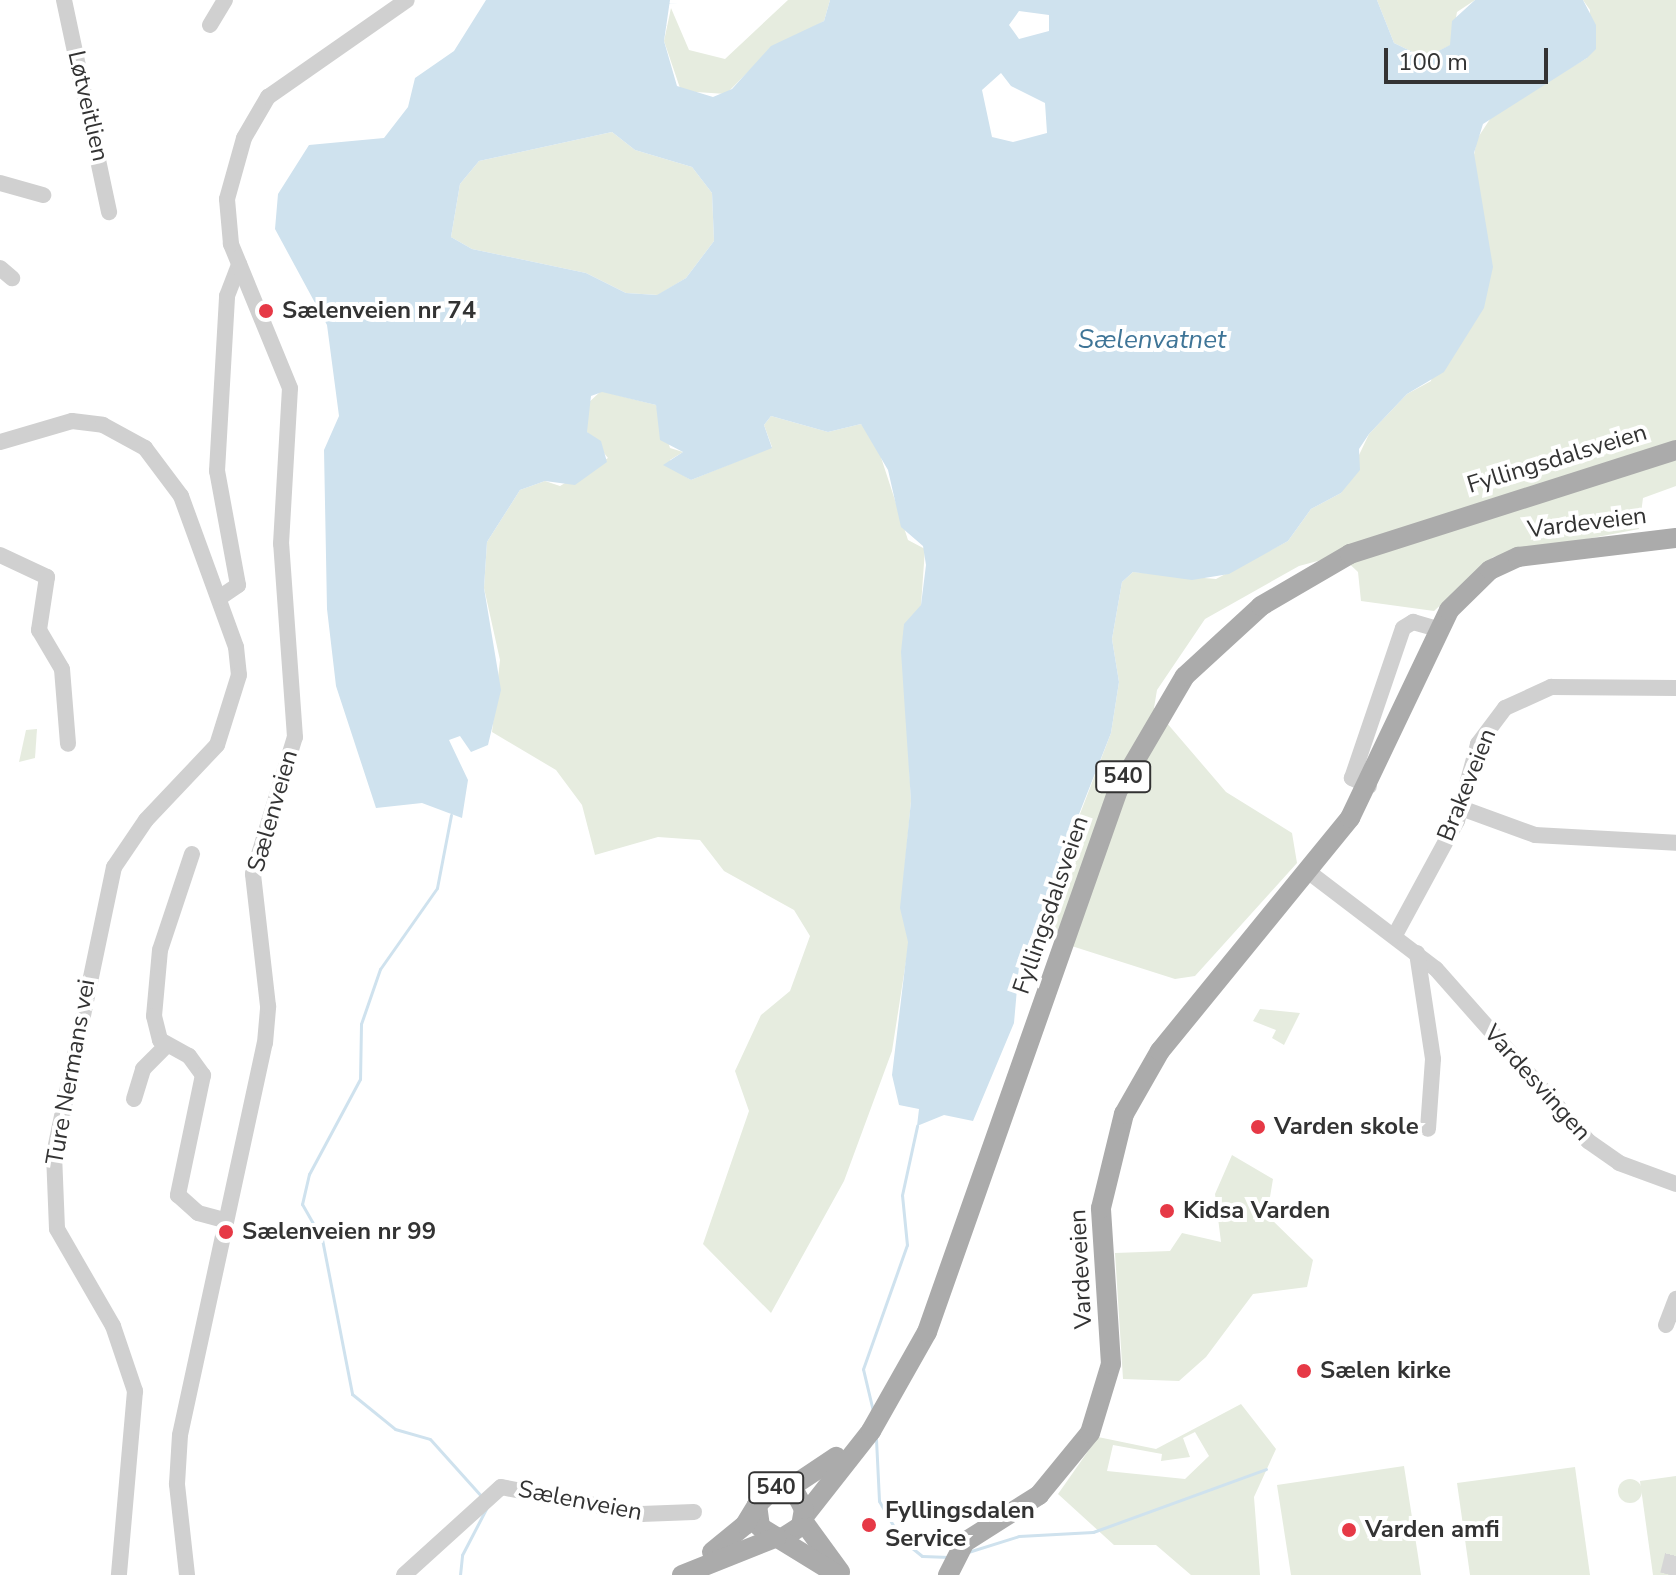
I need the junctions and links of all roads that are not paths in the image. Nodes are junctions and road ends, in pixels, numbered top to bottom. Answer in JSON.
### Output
{"nodes":[{"id":1,"x":64,"y":0,"type":"edge"},
{"id":2,"x":225,"y":0,"type":"edge"},
{"id":3,"x":407,"y":0,"type":"edge"},
{"id":4,"x":210,"y":25,"type":"dead end"},
{"id":5,"x":0,"y":183,"type":"edge"},
{"id":6,"x":43,"y":195,"type":"dead end"},
{"id":7,"x":109,"y":212,"type":"dead end"},
{"id":8,"x":239,"y":264,"type":"junction"},
{"id":9,"x":0,"y":442,"type":"edge"},
{"id":10,"x":1676,"y":450,"type":"edge"},
{"id":11,"x":1676,"y":538,"type":"edge"},
{"id":12,"x":0,"y":555,"type":"edge"},
{"id":13,"x":219,"y":598,"type":"junction"},
{"id":14,"x":1438,"y":629,"type":"junction"},
{"id":15,"x":1676,"y":688,"type":"edge"},
{"id":16,"x":68,"y":744,"type":"dead end"},
{"id":17,"x":1369,"y":786,"type":"junction"},
{"id":18,"x":1461,"y":808,"type":"junction"},
{"id":19,"x":1676,"y":843,"type":"edge"},
{"id":20,"x":192,"y":854,"type":"dead end"},
{"id":21,"x":1310,"y":873,"type":"junction"},
{"id":22,"x":1395,"y":935,"type":"junction"},
{"id":23,"x":1417,"y":953,"type":"junction"},
{"id":24,"x":166,"y":1046,"type":"junction"},
{"id":25,"x":134,"y":1099,"type":"dead end"},
{"id":26,"x":1428,"y":1129,"type":"dead end"},
{"id":27,"x":1676,"y":1184,"type":"edge"},
{"id":28,"x":224,"y":1220,"type":"junction"},
{"id":29,"x":1676,"y":1299,"type":"edge"},
{"id":30,"x":1666,"y":1325,"type":"dead end"},
{"id":31,"x":888,"y":1402,"type":"junction"},
{"id":32,"x":788,"y":1489,"type":"junction"},
{"id":33,"x":757,"y":1505,"type":"junction"},
{"id":34,"x":694,"y":1512,"type":"dead end"},
{"id":35,"x":804,"y":1518,"type":"junction"},
{"id":36,"x":781,"y":1537,"type":"junction"},
{"id":37,"x":684,"y":1574,"type":"edge"},
{"id":38,"x":119,"y":1575,"type":"edge"},
{"id":39,"x":187,"y":1575,"type":"edge"},
{"id":40,"x":404,"y":1575,"type":"edge"},
{"id":41,"x":840,"y":1575,"type":"edge"},
{"id":42,"x":948,"y":1575,"type":"edge"}],
"edges":[{"from":1,"to":7,"type":"street","name":"Løtveitlien"},
{"from":2,"to":4,"type":"street"},
{"from":3,"to":8,"type":"street","name":"Sælenveien"},
{"from":5,"to":6,"type":"street"},
{"from":8,"to":13,"type":"street","name":"Sælenveien"},
{"from":8,"to":28,"type":"street","name":"Sælenveien"},
{"from":9,"to":13,"type":"street","name":"Ture Nermans vei"},
{"from":10,"to":31,"type":"main road","name":"Fyllingsdalsveien","number":"540"},
{"from":11,"to":14,"type":"main road","name":"Vardeveien"},
{"from":12,"to":16,"type":"street"},
{"from":13,"to":38,"type":"street","name":"Ture Nermans vei"},
{"from":14,"to":17,"type":"main road","name":"Vardeveien"},
{"from":14,"to":17,"type":"street"},
{"from":15,"to":18,"type":"street","name":"Brakeveien"},
{"from":17,"to":21,"type":"main road","name":"Vardeveien"},
{"from":18,"to":19,"type":"street"},
{"from":18,"to":22,"type":"street","name":"Brakeveien"},
{"from":20,"to":24,"type":"street"},
{"from":21,"to":22,"type":"street","name":"Vardesvingen"},
{"from":21,"to":42,"type":"main road","name":"Vardeveien"},
{"from":22,"to":23,"type":"street","name":"Vardesvingen"},
{"from":23,"to":26,"type":"street"},
{"from":23,"to":27,"type":"street","name":"Vardesvingen"},
{"from":24,"to":25,"type":"street"},
{"from":24,"to":28,"type":"street"},
{"from":28,"to":39,"type":"street","name":"Sælenveien"},
{"from":29,"to":30,"type":"street"},
{"from":31,"to":32,"type":"main road","name":"Fyllingsdalsveien","number":"540"},
{"from":31,"to":35,"type":"main road","name":"Fyllingsdalsveien","number":"540"},
{"from":32,"to":33,"type":"main road","number":"540"},
{"from":32,"to":35,"type":"main road","number":"540"},
{"from":33,"to":36,"type":"main road","number":"540"},
{"from":33,"to":37,"type":"main road","number":"540"},
{"from":34,"to":40,"type":"street","name":"Sælenveien"},
{"from":35,"to":36,"type":"main road","number":"540"},
{"from":35,"to":41,"type":"main road"},
{"from":36,"to":37,"type":"main road","number":"540"},
{"from":36,"to":41,"type":"main road"}]}
